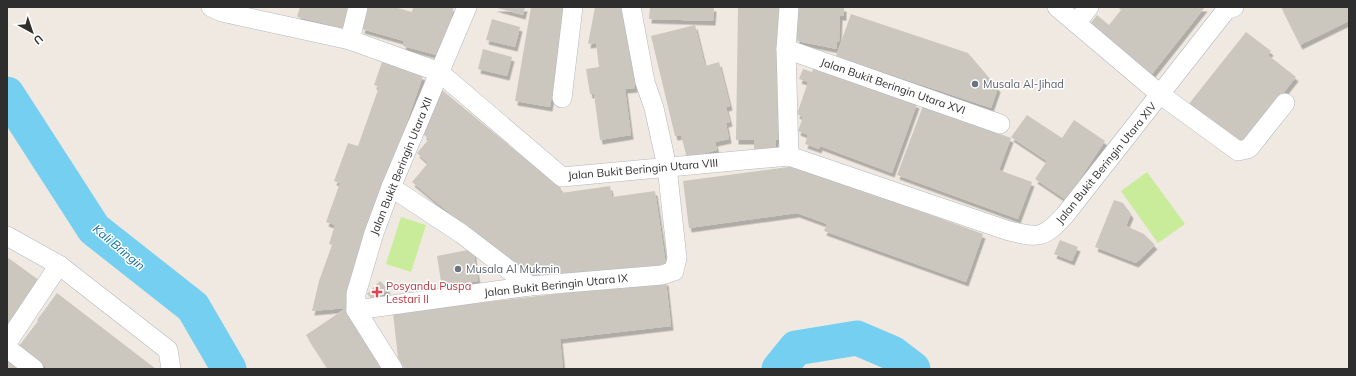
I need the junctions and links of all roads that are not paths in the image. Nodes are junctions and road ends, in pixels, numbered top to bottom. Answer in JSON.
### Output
{"nodes":[{"id":1,"x":212,"y":7,"type":"edge"},
{"id":2,"x":358,"y":7,"type":"edge"},
{"id":3,"x":467,"y":7,"type":"edge"},
{"id":4,"x":572,"y":7,"type":"edge"},
{"id":5,"x":631,"y":7,"type":"edge"},
{"id":6,"x":788,"y":7,"type":"edge"},
{"id":7,"x":1057,"y":7,"type":"edge"},
{"id":8,"x":1089,"y":7,"type":"edge"},
{"id":9,"x":1230,"y":9,"type":"edge"},
{"id":10,"x":1076,"y":23,"type":"junction"},
{"id":11,"x":350,"y":40,"type":"junction"},
{"id":12,"x":786,"y":49,"type":"junction"},
{"id":13,"x":439,"y":72,"type":"junction"},
{"id":14,"x":1160,"y":95,"type":"junction"},
{"id":15,"x":562,"y":98,"type":"dead end"},
{"id":16,"x":1285,"y":103,"type":"dead end"},
{"id":17,"x":1000,"y":124,"type":"dead end"},
{"id":18,"x":789,"y":156,"type":"junction"},
{"id":19,"x":667,"y":167,"type":"junction"},
{"id":20,"x":391,"y":187,"type":"junction"},
{"id":21,"x":7,"y":236,"type":"edge"},
{"id":22,"x":59,"y":265,"type":"junction"},
{"id":23,"x":530,"y":286,"type":"junction"},
{"id":24,"x":356,"y":310,"type":"junction"},
{"id":25,"x":7,"y":343,"type":"edge"},
{"id":26,"x":7,"y":348,"type":"edge"},
{"id":27,"x":34,"y":369,"type":"edge"},
{"id":28,"x":171,"y":369,"type":"edge"},
{"id":29,"x":394,"y":369,"type":"edge"}],
"edges":[{"from":1,"to":11,"type":"street"},
{"from":2,"to":11,"type":"street"},
{"from":3,"to":13,"type":"street","name":"Jalan Bukit Beringin Utara XII"},
{"from":4,"to":15,"type":"street"},
{"from":5,"to":19,"type":"street"},
{"from":6,"to":12,"type":"street"},
{"from":7,"to":10,"type":"street"},
{"from":8,"to":10,"type":"street"},
{"from":9,"to":14,"type":"street","name":"Jalan Bukit Beringin Utara XIV"},
{"from":10,"to":14,"type":"street"},
{"from":11,"to":13,"type":"street"},
{"from":12,"to":17,"type":"street","name":"Jalan Bukit Beringin Utara XVI"},
{"from":12,"to":18,"type":"street"},
{"from":13,"to":19,"type":"street","name":"Jalan Bukit Beringin Utara VIII"},
{"from":13,"to":20,"type":"street","name":"Jalan Bukit Beringin Utara XII"},
{"from":14,"to":16,"type":"street"},
{"from":14,"to":18,"type":"street","name":"Jalan Bukit Beringin Utara XIV"},
{"from":18,"to":19,"type":"street","name":"Jalan Bukit Beringin Utara VIII"},
{"from":19,"to":23,"type":"street","name":"Jalan Bukit Beringin Utara IX"},
{"from":20,"to":23,"type":"street"},
{"from":20,"to":24,"type":"street","name":"Jalan Bukit Beringin Utara XII"},
{"from":21,"to":22,"type":"street"},
{"from":22,"to":25,"type":"street"},
{"from":22,"to":28,"type":"street"},
{"from":23,"to":24,"type":"street","name":"Jalan Bukit Beringin Utara IX"},
{"from":24,"to":29,"type":"street"},
{"from":26,"to":27,"type":"street"}]}
